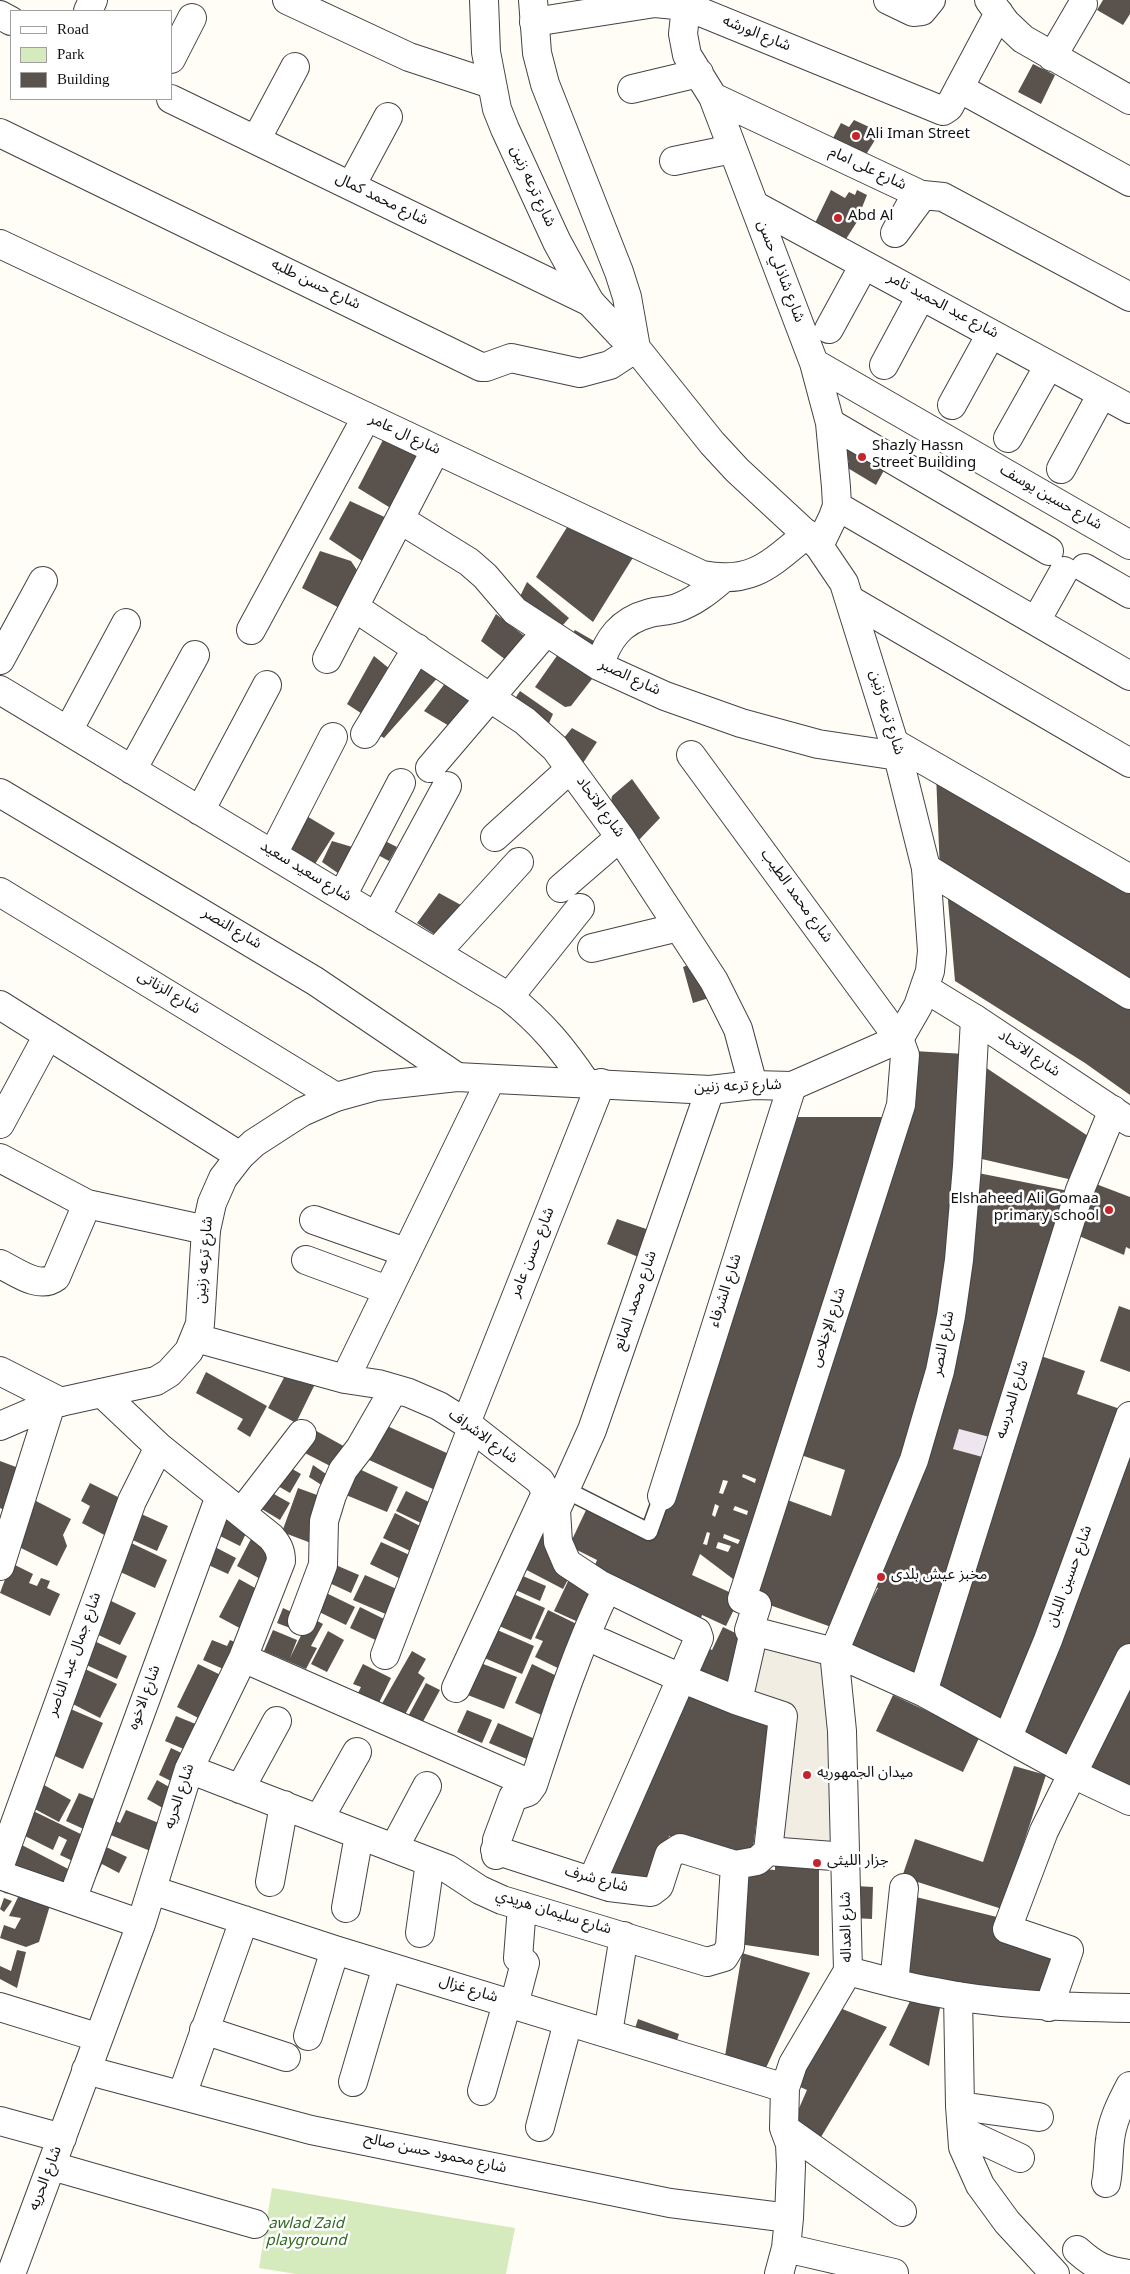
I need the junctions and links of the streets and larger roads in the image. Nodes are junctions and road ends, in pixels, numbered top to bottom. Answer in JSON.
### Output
{"nodes":[{"id":1,"x":287,"y":0,"type":"edge"},
{"id":2,"x":484,"y":0,"type":"edge"},
{"id":3,"x":888,"y":0,"type":"edge"},
{"id":4,"x":930,"y":0,"type":"edge"},
{"id":5,"x":1083,"y":4,"type":"dead end"},
{"id":6,"x":686,"y":6,"type":"junction"},
{"id":7,"x":994,"y":6,"type":"edge"},
{"id":8,"x":533,"y":11,"type":"edge"},
{"id":9,"x":192,"y":18,"type":"dead end"},
{"id":10,"x":172,"y":57,"type":"edge"},
{"id":11,"x":1052,"y":57,"type":"junction"},
{"id":12,"x":295,"y":67,"type":"dead end"},
{"id":13,"x":699,"y":73,"type":"junction"},
{"id":14,"x":491,"y":84,"type":"junction"},
{"id":15,"x":959,"y":88,"type":"junction"},
{"id":16,"x":632,"y":89,"type":"dead end"},
{"id":17,"x":713,"y":97,"type":"junction"},
{"id":18,"x":172,"y":99,"type":"edge"},
{"id":19,"x":1130,"y":100,"type":"edge"},
{"id":20,"x":388,"y":117,"type":"dead end"},
{"id":21,"x":0,"y":133,"type":"edge"},
{"id":22,"x":256,"y":140,"type":"junction"},
{"id":23,"x":732,"y":149,"type":"junction"},
{"id":24,"x":674,"y":162,"type":"dead end"},
{"id":25,"x":1130,"y":182,"type":"edge"},
{"id":26,"x":351,"y":186,"type":"junction"},
{"id":27,"x":754,"y":204,"type":"junction"},
{"id":28,"x":895,"y":233,"type":"junction"},
{"id":29,"x":3,"y":252,"type":"edge"},
{"id":30,"x":869,"y":268,"type":"junction"},
{"id":31,"x":921,"y":296,"type":"junction"},
{"id":32,"x":1130,"y":297,"type":"edge"},
{"id":33,"x":590,"y":302,"type":"junction"},
{"id":34,"x":829,"y":329,"type":"dead end"},
{"id":35,"x":991,"y":334,"type":"junction"},
{"id":36,"x":636,"y":348,"type":"junction"},
{"id":37,"x":814,"y":363,"type":"junction"},
{"id":38,"x":884,"y":365,"type":"dead end"},
{"id":39,"x":1049,"y":365,"type":"junction"},
{"id":40,"x":1102,"y":394,"type":"junction"},
{"id":41,"x":952,"y":405,"type":"dead end"},
{"id":42,"x":1130,"y":409,"type":"edge"},
{"id":43,"x":366,"y":418,"type":"junction"},
{"id":44,"x":830,"y":423,"type":"junction"},
{"id":45,"x":1008,"y":438,"type":"dead end"},
{"id":46,"x":435,"y":451,"type":"junction"},
{"id":47,"x":1061,"y":469,"type":"dead end"},
{"id":48,"x":836,"y":506,"type":"junction"},
{"id":49,"x":401,"y":520,"type":"junction"},
{"id":50,"x":813,"y":540,"type":"junction"},
{"id":51,"x":1130,"y":545,"type":"edge"},
{"id":52,"x":1066,"y":563,"type":"junction"},
{"id":53,"x":722,"y":579,"type":"junction"},
{"id":54,"x":43,"y":581,"type":"dead end"},
{"id":55,"x":1130,"y":594,"type":"edge"},
{"id":56,"x":852,"y":601,"type":"junction"},
{"id":57,"x":354,"y":607,"type":"junction"},
{"id":58,"x":1036,"y":621,"type":"junction"},
{"id":59,"x":126,"y":623,"type":"dead end"},
{"id":60,"x":251,"y":630,"type":"dead end"},
{"id":61,"x":546,"y":632,"type":"junction"},
{"id":62,"x":417,"y":648,"type":"junction"},
{"id":63,"x":195,"y":655,"type":"dead end"},
{"id":64,"x":327,"y":659,"type":"dead end"},
{"id":65,"x":0,"y":660,"type":"edge"},
{"id":66,"x":599,"y":666,"type":"junction"},
{"id":67,"x":1130,"y":676,"type":"edge"},
{"id":68,"x":267,"y":685,"type":"dead end"},
{"id":69,"x":0,"y":690,"type":"edge"},
{"id":70,"x":490,"y":698,"type":"junction"},
{"id":71,"x":68,"y":732,"type":"junction"},
{"id":72,"x":365,"y":734,"type":"dead end"},
{"id":73,"x":333,"y":737,"type":"dead end"},
{"id":74,"x":896,"y":749,"type":"junction"},
{"id":75,"x":691,"y":755,"type":"dead end"},
{"id":76,"x":1130,"y":764,"type":"edge"},
{"id":77,"x":570,"y":769,"type":"junction"},
{"id":78,"x":132,"y":770,"type":"junction"},
{"id":79,"x":401,"y":783,"type":"dead end"},
{"id":80,"x":0,"y":793,"type":"edge"},
{"id":81,"x":200,"y":811,"type":"junction"},
{"id":82,"x":495,"y":837,"type":"dead end"},
{"id":83,"x":620,"y":837,"type":"junction"},
{"id":84,"x":273,"y":854,"type":"junction"},
{"id":85,"x":519,"y":862,"type":"dead end"},
{"id":86,"x":926,"y":868,"type":"junction"},
{"id":87,"x":1130,"y":879,"type":"edge"},
{"id":88,"x":561,"y":888,"type":"dead end"},
{"id":89,"x":0,"y":892,"type":"edge"},
{"id":90,"x":342,"y":896,"type":"junction"},
{"id":91,"x":580,"y":908,"type":"dead end"},
{"id":92,"x":376,"y":917,"type":"junction"},
{"id":93,"x":679,"y":928,"type":"junction"},
{"id":94,"x":592,"y":948,"type":"dead end"},
{"id":95,"x":436,"y":953,"type":"junction"},
{"id":96,"x":926,"y":989,"type":"junction"},
{"id":97,"x":1130,"y":996,"type":"edge"},
{"id":98,"x":509,"y":997,"type":"junction"},
{"id":99,"x":0,"y":1005,"type":"edge"},
{"id":100,"x":974,"y":1018,"type":"junction"},
{"id":101,"x":48,"y":1034,"type":"junction"},
{"id":102,"x":899,"y":1039,"type":"junction"},
{"id":103,"x":457,"y":1077,"type":"junction"},
{"id":104,"x":491,"y":1079,"type":"junction"},
{"id":105,"x":594,"y":1083,"type":"junction"},
{"id":106,"x":754,"y":1086,"type":"junction"},
{"id":107,"x":792,"y":1086,"type":"junction"},
{"id":108,"x":710,"y":1090,"type":"junction"},
{"id":109,"x":336,"y":1097,"type":"junction"},
{"id":110,"x":1121,"y":1116,"type":"edge"},
{"id":111,"x":0,"y":1124,"type":"edge"},
{"id":112,"x":240,"y":1156,"type":"junction"},
{"id":113,"x":0,"y":1158,"type":"edge"},
{"id":114,"x":87,"y":1204,"type":"junction"},
{"id":115,"x":314,"y":1220,"type":"dead end"},
{"id":116,"x":206,"y":1230,"type":"junction"},
{"id":117,"x":405,"y":1252,"type":"junction"},
{"id":118,"x":306,"y":1260,"type":"dead end"},
{"id":119,"x":0,"y":1264,"type":"edge"},
{"id":120,"x":387,"y":1290,"type":"junction"},
{"id":121,"x":196,"y":1338,"type":"junction"},
{"id":122,"x":0,"y":1371,"type":"edge"},
{"id":123,"x":345,"y":1380,"type":"junction"},
{"id":124,"x":394,"y":1389,"type":"junction"},
{"id":125,"x":102,"y":1393,"type":"junction"},
{"id":126,"x":56,"y":1403,"type":"junction"},
{"id":127,"x":1130,"y":1416,"type":"edge"},
{"id":128,"x":0,"y":1426,"type":"edge"},
{"id":129,"x":469,"y":1426,"type":"junction"},
{"id":130,"x":302,"y":1434,"type":"dead end"},
{"id":131,"x":160,"y":1448,"type":"junction"},
{"id":132,"x":220,"y":1496,"type":"junction"},
{"id":133,"x":662,"y":1496,"type":"road end"},
{"id":134,"x":556,"y":1497,"type":"junction"},
{"id":135,"x":241,"y":1513,"type":"junction"},
{"id":136,"x":0,"y":1566,"type":"edge"},
{"id":137,"x":607,"y":1588,"type":"junction"},
{"id":138,"x":755,"y":1618,"type":"junction"},
{"id":139,"x":302,"y":1621,"type":"dead end"},
{"id":140,"x":602,"y":1643,"type":"dead end"},
{"id":141,"x":834,"y":1652,"type":"junction"},
{"id":142,"x":385,"y":1655,"type":"dead end"},
{"id":143,"x":243,"y":1658,"type":"junction"},
{"id":144,"x":1130,"y":1658,"type":"edge"},
{"id":145,"x":681,"y":1678,"type":"junction"},
{"id":146,"x":456,"y":1688,"type":"dead end"},
{"id":147,"x":923,"y":1692,"type":"junction"},
{"id":148,"x":738,"y":1701,"type":"junction"},
{"id":149,"x":277,"y":1721,"type":"dead end"},
{"id":150,"x":1008,"y":1737,"type":"junction"},
{"id":151,"x":357,"y":1752,"type":"dead end"},
{"id":152,"x":189,"y":1769,"type":"junction"},
{"id":153,"x":1073,"y":1774,"type":"junction"},
{"id":154,"x":533,"y":1785,"type":"junction"},
{"id":155,"x":428,"y":1786,"type":"dead end"},
{"id":156,"x":240,"y":1789,"type":"junction"},
{"id":157,"x":1130,"y":1801,"type":"edge"},
{"id":158,"x":284,"y":1805,"type":"junction"},
{"id":159,"x":319,"y":1819,"type":"junction"},
{"id":160,"x":359,"y":1834,"type":"junction"},
{"id":161,"x":394,"y":1848,"type":"junction"},
{"id":162,"x":768,"y":1851,"type":"junction"},
{"id":163,"x":846,"y":1857,"type":"junction"},
{"id":164,"x":430,"y":1862,"type":"junction"},
{"id":165,"x":735,"y":1865,"type":"junction"},
{"id":166,"x":0,"y":1866,"type":"edge"},
{"id":167,"x":0,"y":1875,"type":"edge"},
{"id":168,"x":270,"y":1882,"type":"dead end"},
{"id":169,"x":592,"y":1882,"type":"junction"},
{"id":170,"x":904,"y":1888,"type":"dead end"},
{"id":171,"x":152,"y":1890,"type":"junction"},
{"id":172,"x":72,"y":1900,"type":"junction"},
{"id":173,"x":522,"y":1906,"type":"junction"},
{"id":174,"x":346,"y":1908,"type":"dead end"},
{"id":175,"x":244,"y":1920,"type":"junction"},
{"id":176,"x":141,"y":1924,"type":"junction"},
{"id":177,"x":420,"y":1933,"type":"dead end"},
{"id":178,"x":624,"y":1936,"type":"junction"},
{"id":179,"x":335,"y":1950,"type":"junction"},
{"id":180,"x":387,"y":1966,"type":"junction"},
{"id":181,"x":848,"y":1971,"type":"junction"},
{"id":182,"x":894,"y":1983,"type":"junction"},
{"id":183,"x":958,"y":1996,"type":"junction"},
{"id":184,"x":510,"y":2004,"type":"junction"},
{"id":185,"x":0,"y":2007,"type":"edge"},
{"id":186,"x":1049,"y":2007,"type":"junction"},
{"id":187,"x":1130,"y":2008,"type":"edge"},
{"id":188,"x":568,"y":2022,"type":"junction"},
{"id":189,"x":204,"y":2030,"type":"junction"},
{"id":190,"x":608,"y":2033,"type":"junction"},
{"id":191,"x":308,"y":2036,"type":"dead end"},
{"id":192,"x":98,"y":2037,"type":"junction"},
{"id":193,"x":286,"y":2057,"type":"dead end"},
{"id":194,"x":86,"y":2070,"type":"junction"},
{"id":195,"x":352,"y":2082,"type":"dead end"},
{"id":196,"x":1130,"y":2086,"type":"edge"},
{"id":197,"x":785,"y":2088,"type":"junction"},
{"id":198,"x":482,"y":2092,"type":"dead end"},
{"id":199,"x":182,"y":2095,"type":"junction"},
{"id":200,"x":1039,"y":2117,"type":"dead end"},
{"id":201,"x":961,"y":2118,"type":"junction"},
{"id":202,"x":0,"y":2121,"type":"edge"},
{"id":203,"x":540,"y":2127,"type":"dead end"},
{"id":204,"x":784,"y":2128,"type":"junction"},
{"id":205,"x":62,"y":2138,"type":"junction"},
{"id":206,"x":1020,"y":2158,"type":"dead end"},
{"id":207,"x":52,"y":2166,"type":"junction"},
{"id":208,"x":1106,"y":2183,"type":"dead end"},
{"id":209,"x":902,"y":2212,"type":"dead end"},
{"id":210,"x":789,"y":2218,"type":"junction"},
{"id":211,"x":255,"y":2224,"type":"dead end"},
{"id":212,"x":786,"y":2248,"type":"junction"},
{"id":213,"x":1077,"y":2250,"type":"dead end"},
{"id":214,"x":894,"y":2273,"type":"edge"},
{"id":215,"x":11,"y":2274,"type":"edge"},
{"id":216,"x":779,"y":2274,"type":"edge"},
{"id":217,"x":1055,"y":2274,"type":"edge"},
{"id":218,"x":1130,"y":2274,"type":"edge"}],
"edges":[{"from":1,"to":14,"type":"street"},
{"from":2,"to":14,"type":"street","name":"شارع ترعه زنين"},
{"from":3,"to":4,"type":"street"},
{"from":5,"to":11,"type":"street"},
{"from":6,"to":8,"type":"street","name":"شارع الورشه"},
{"from":6,"to":13,"type":"street","name":"شارع شاذلي حسن"},
{"from":6,"to":15,"type":"street","name":"شارع الورشه"},
{"from":7,"to":11,"type":"street"},
{"from":7,"to":15,"type":"street","name":"شارع الورشه"},
{"from":8,"to":36,"type":"street"},
{"from":9,"to":10,"type":"street"},
{"from":11,"to":19,"type":"street"},
{"from":12,"to":22,"type":"street"},
{"from":13,"to":16,"type":"street"},
{"from":13,"to":17,"type":"street","name":"شارع شاذلي حسن"},
{"from":14,"to":33,"type":"street","name":"شارع ترعه زنين"},
{"from":15,"to":25,"type":"street"},
{"from":17,"to":23,"type":"street","name":"شارع شاذلي حسن"},
{"from":17,"to":28,"type":"street","name":"شارع على امام"},
{"from":18,"to":22,"type":"street","name":"شارع محمد كمال"},
{"from":20,"to":26,"type":"street"},
{"from":21,"to":36,"type":"street","name":"شارع حسن طلبه"},
{"from":22,"to":26,"type":"street","name":"شارع محمد كمال"},
{"from":23,"to":24,"type":"street"},
{"from":23,"to":27,"type":"street","name":"شارع شاذلي حسن"},
{"from":26,"to":33,"type":"street","name":"شارع محمد كمال"},
{"from":27,"to":30,"type":"street","name":"شارع عبد الحميد تامر"},
{"from":27,"to":37,"type":"street","name":"شارع شاذلي حسن"},
{"from":28,"to":30,"type":"street"},
{"from":28,"to":32,"type":"street","name":"شارع على امام"},
{"from":29,"to":43,"type":"street","name":"شارع ال عامر"},
{"from":30,"to":31,"type":"street","name":"شارع عبد الحميد تامر"},
{"from":30,"to":34,"type":"street"},
{"from":31,"to":35,"type":"street","name":"شارع عبد الحميد تامر"},
{"from":31,"to":38,"type":"street"},
{"from":33,"to":36,"type":"street","name":"شارع ترعه زنين"},
{"from":35,"to":39,"type":"street","name":"شارع عبد الحميد تامر"},
{"from":35,"to":41,"type":"street"},
{"from":36,"to":50,"type":"street","name":"شارع ترعه زنين"},
{"from":37,"to":44,"type":"street","name":"شارع شاذلي حسن"},
{"from":37,"to":51,"type":"street","name":"شارع حسين يوسف"},
{"from":39,"to":40,"type":"street","name":"شارع عبد الحميد تامر"},
{"from":39,"to":45,"type":"street"},
{"from":40,"to":42,"type":"street","name":"شارع عبد الحميد تامر"},
{"from":40,"to":47,"type":"street"},
{"from":43,"to":46,"type":"street","name":"شارع ال عامر"},
{"from":43,"to":60,"type":"street"},
{"from":44,"to":48,"type":"street","name":"شارع شاذلي حسن"},
{"from":44,"to":52,"type":"street"},
{"from":46,"to":49,"type":"street"},
{"from":46,"to":53,"type":"street","name":"شارع ال عامر"},
{"from":48,"to":50,"type":"street","name":"شارع شاذلي حسن"},
{"from":48,"to":58,"type":"street"},
{"from":49,"to":57,"type":"street"},
{"from":49,"to":61,"type":"street","name":"شارع الصبر"},
{"from":50,"to":53,"type":"street","name":"شارع ال عامر"},
{"from":50,"to":56,"type":"street","name":"شارع ترعه زنين"},
{"from":52,"to":55,"type":"street"},
{"from":52,"to":58,"type":"street"},
{"from":53,"to":66,"type":"street"},
{"from":54,"to":65,"type":"street"},
{"from":56,"to":74,"type":"street","name":"شارع ترعه زنين"},
{"from":56,"to":76,"type":"street"},
{"from":57,"to":62,"type":"street","name":"شارع الاتحاد"},
{"from":57,"to":64,"type":"street"},
{"from":58,"to":67,"type":"street"},
{"from":59,"to":71,"type":"street"},
{"from":61,"to":66,"type":"street","name":"شارع الصبر"},
{"from":61,"to":70,"type":"street"},
{"from":62,"to":70,"type":"street","name":"شارع الاتحاد"},
{"from":62,"to":72,"type":"street"},
{"from":63,"to":78,"type":"street"},
{"from":66,"to":74,"type":"street","name":"شارع الصبر"},
{"from":68,"to":81,"type":"street"},
{"from":69,"to":71,"type":"street","name":"شارع سعيد سعيد"},
{"from":70,"to":77,"type":"street","name":"شارع الاتحاد"},
{"from":70,"to":92,"type":"street"},
{"from":71,"to":78,"type":"street","name":"شارع سعيد سعيد"},
{"from":73,"to":84,"type":"street"},
{"from":74,"to":86,"type":"street","name":"شارع ترعه زنين"},
{"from":74,"to":87,"type":"street"},
{"from":75,"to":102,"type":"street","name":"شارع محمد الطيب"},
{"from":77,"to":82,"type":"street"},
{"from":77,"to":83,"type":"street","name":"شارع الاتحاد"},
{"from":78,"to":81,"type":"street","name":"شارع سعيد سعيد"},
{"from":79,"to":90,"type":"street"},
{"from":80,"to":103,"type":"street","name":"شارع النصر"},
{"from":81,"to":84,"type":"street","name":"شارع سعيد سعيد"},
{"from":83,"to":88,"type":"street"},
{"from":83,"to":93,"type":"street","name":"شارع الاتحاد"},
{"from":84,"to":90,"type":"street","name":"شارع سعيد سعيد"},
{"from":85,"to":95,"type":"street"},
{"from":86,"to":96,"type":"street","name":"شارع ترعه زنين"},
{"from":86,"to":97,"type":"street"},
{"from":89,"to":109,"type":"street","name":"شارع الزناتى"},
{"from":90,"to":92,"type":"street","name":"شارع سعيد سعيد"},
{"from":91,"to":98,"type":"street"},
{"from":92,"to":95,"type":"street","name":"شارع سعيد سعيد"},
{"from":93,"to":94,"type":"street"},
{"from":93,"to":106,"type":"street","name":"شارع الاتحاد"},
{"from":95,"to":98,"type":"street","name":"شارع سعيد سعيد"},
{"from":96,"to":100,"type":"street","name":"شارع الاتحاد"},
{"from":96,"to":102,"type":"street","name":"شارع ترعه زنين"},
{"from":98,"to":105,"type":"street","name":"شارع سعيد سعيد"},
{"from":99,"to":101,"type":"street"},
{"from":100,"to":110,"type":"street","name":"شارع الاتحاد"},
{"from":100,"to":141,"type":"street","name":"شارع النصر"},
{"from":101,"to":111,"type":"street"},
{"from":101,"to":112,"type":"street"},
{"from":102,"to":107,"type":"street","name":"شارع ترعه زنين"},
{"from":102,"to":138,"type":"street","name":"شارع الإخلاص"},
{"from":103,"to":104,"type":"street","name":"شارع ترعه زنين"},
{"from":103,"to":109,"type":"street","name":"شارع ترعه زنين"},
{"from":104,"to":105,"type":"street","name":"شارع ترعه زنين"},
{"from":104,"to":117,"type":"street"},
{"from":105,"to":108,"type":"street","name":"شارع ترعه زنين"},
{"from":105,"to":129,"type":"street","name":"شارع حسن عامر"},
{"from":106,"to":107,"type":"street","name":"شارع ترعه زنين"},
{"from":106,"to":108,"type":"street","name":"شارع ترعه زنين"},
{"from":107,"to":133,"type":"street","name":"شارع الشرفاء"},
{"from":108,"to":134,"type":"street","name":"شارع محمد المانع"},
{"from":109,"to":112,"type":"street","name":"شارع ترعه زنين"},
{"from":110,"to":147,"type":"street","name":"شارع المدرسه"},
{"from":112,"to":116,"type":"street","name":"شارع ترعه زنين"},
{"from":113,"to":114,"type":"street"},
{"from":114,"to":116,"type":"street"},
{"from":114,"to":119,"type":"street"},
{"from":115,"to":117,"type":"street"},
{"from":116,"to":121,"type":"street","name":"شارع ترعه زنين"},
{"from":117,"to":120,"type":"street"},
{"from":118,"to":120,"type":"street"},
{"from":120,"to":123,"type":"street"},
{"from":121,"to":123,"type":"street","name":"شارع الاشراف"},
{"from":121,"to":125,"type":"street","name":"شارع ترعه زنين"},
{"from":122,"to":126,"type":"street"},
{"from":123,"to":124,"type":"street","name":"شارع الاشراف"},
{"from":124,"to":129,"type":"street","name":"شارع الاشراف"},
{"from":124,"to":139,"type":"street"},
{"from":125,"to":126,"type":"street","name":"شارع ترعه زنين"},
{"from":125,"to":131,"type":"street","name":"شارع الحريه"},
{"from":126,"to":128,"type":"street","name":"شارع ترعه زنين"},
{"from":126,"to":136,"type":"street"},
{"from":127,"to":150,"type":"street","name":"شارع حسين اللبان"},
{"from":129,"to":134,"type":"street","name":"شارع الاشراف"},
{"from":129,"to":142,"type":"street","name":"شارع حسن عامر"},
{"from":130,"to":135,"type":"street"},
{"from":131,"to":132,"type":"street","name":"شارع الحريه"},
{"from":131,"to":166,"type":"street","name":"شارع جمال عبد الناصر"},
{"from":132,"to":135,"type":"street","name":"شارع الحريه"},
{"from":132,"to":172,"type":"street","name":"شارع الاخوه"},
{"from":134,"to":137,"type":"street"},
{"from":134,"to":146,"type":"street","name":"شارع محمد المانع"},
{"from":135,"to":143,"type":"street","name":"شارع الحريه"},
{"from":137,"to":145,"type":"street"},
{"from":137,"to":154,"type":"street"},
{"from":138,"to":141,"type":"street"},
{"from":138,"to":148,"type":"street"},
{"from":140,"to":145,"type":"street"},
{"from":141,"to":147,"type":"street"},
{"from":141,"to":163,"type":"street","name":"شارع العداله"},
{"from":143,"to":152,"type":"street","name":"شارع الحريه"},
{"from":143,"to":154,"type":"street"},
{"from":144,"to":153,"type":"street"},
{"from":145,"to":148,"type":"street"},
{"from":145,"to":169,"type":"street"},
{"from":147,"to":150,"type":"street"},
{"from":148,"to":162,"type":"street"},
{"from":149,"to":156,"type":"street"},
{"from":150,"to":153,"type":"street"},
{"from":151,"to":159,"type":"street"},
{"from":152,"to":156,"type":"street","name":"شارع سليمان هريدي"},
{"from":152,"to":171,"type":"street","name":"شارع الحريه"},
{"from":153,"to":157,"type":"street"},
{"from":153,"to":186,"type":"street"},
{"from":154,"to":169,"type":"street","name":"شارع شرف"},
{"from":155,"to":161,"type":"street"},
{"from":156,"to":158,"type":"street","name":"شارع سليمان هريدي"},
{"from":158,"to":159,"type":"street","name":"شارع سليمان هريدي"},
{"from":158,"to":168,"type":"street"},
{"from":159,"to":160,"type":"street","name":"شارع سليمان هريدي"},
{"from":160,"to":161,"type":"street","name":"شارع سليمان هريدي"},
{"from":160,"to":174,"type":"street"},
{"from":161,"to":164,"type":"street","name":"شارع سليمان هريدي"},
{"from":162,"to":163,"type":"street"},
{"from":162,"to":165,"type":"street","name":"شارع شرف"},
{"from":163,"to":181,"type":"street","name":"شارع العداله"},
{"from":164,"to":173,"type":"street","name":"شارع سليمان هريدي"},
{"from":164,"to":177,"type":"street"},
{"from":165,"to":169,"type":"street","name":"شارع شرف"},
{"from":165,"to":178,"type":"street","name":"شارع سليمان هريدي"},
{"from":167,"to":172,"type":"street"},
{"from":170,"to":182,"type":"street"},
{"from":171,"to":175,"type":"street","name":"شارع غزال"},
{"from":171,"to":176,"type":"street","name":"شارع الحريه"},
{"from":172,"to":176,"type":"street"},
{"from":173,"to":178,"type":"street","name":"شارع سليمان هريدي"},
{"from":173,"to":184,"type":"street"},
{"from":175,"to":179,"type":"street","name":"شارع غزال"},
{"from":175,"to":189,"type":"street"},
{"from":176,"to":192,"type":"street","name":"شارع الحريه"},
{"from":178,"to":190,"type":"street"},
{"from":179,"to":180,"type":"street","name":"شارع غزال"},
{"from":179,"to":191,"type":"street"},
{"from":180,"to":184,"type":"street","name":"شارع غزال"},
{"from":180,"to":195,"type":"street"},
{"from":181,"to":182,"type":"street"},
{"from":181,"to":197,"type":"street","name":"شارع العداله"},
{"from":182,"to":183,"type":"street"},
{"from":183,"to":186,"type":"street"},
{"from":183,"to":201,"type":"street"},
{"from":184,"to":188,"type":"street","name":"شارع غزال"},
{"from":184,"to":198,"type":"street"},
{"from":185,"to":192,"type":"street"},
{"from":186,"to":187,"type":"street"},
{"from":188,"to":190,"type":"street","name":"شارع غزال"},
{"from":188,"to":203,"type":"street"},
{"from":189,"to":193,"type":"street"},
{"from":189,"to":199,"type":"street"},
{"from":190,"to":197,"type":"street","name":"شارع غزال"},
{"from":192,"to":194,"type":"street","name":"شارع الحريه"},
{"from":194,"to":199,"type":"street","name":"شارع محمود حسن صالح"},
{"from":194,"to":205,"type":"street","name":"شارع الحريه"},
{"from":196,"to":208,"type":"street"},
{"from":197,"to":204,"type":"street","name":"شارع العداله"},
{"from":199,"to":210,"type":"street","name":"شارع محمود حسن صالح"},
{"from":200,"to":201,"type":"street"},
{"from":201,"to":206,"type":"street"},
{"from":201,"to":217,"type":"street"},
{"from":202,"to":205,"type":"street"},
{"from":204,"to":209,"type":"street"},
{"from":204,"to":210,"type":"street","name":"شارع العداله"},
{"from":205,"to":207,"type":"street","name":"شارع الحريه"},
{"from":207,"to":211,"type":"street"},
{"from":207,"to":215,"type":"street","name":"شارع الحريه"},
{"from":210,"to":212,"type":"street","name":"شارع العداله"},
{"from":212,"to":214,"type":"street"},
{"from":212,"to":216,"type":"street","name":"شارع العداله"},
{"from":213,"to":218,"type":"street"}]}
